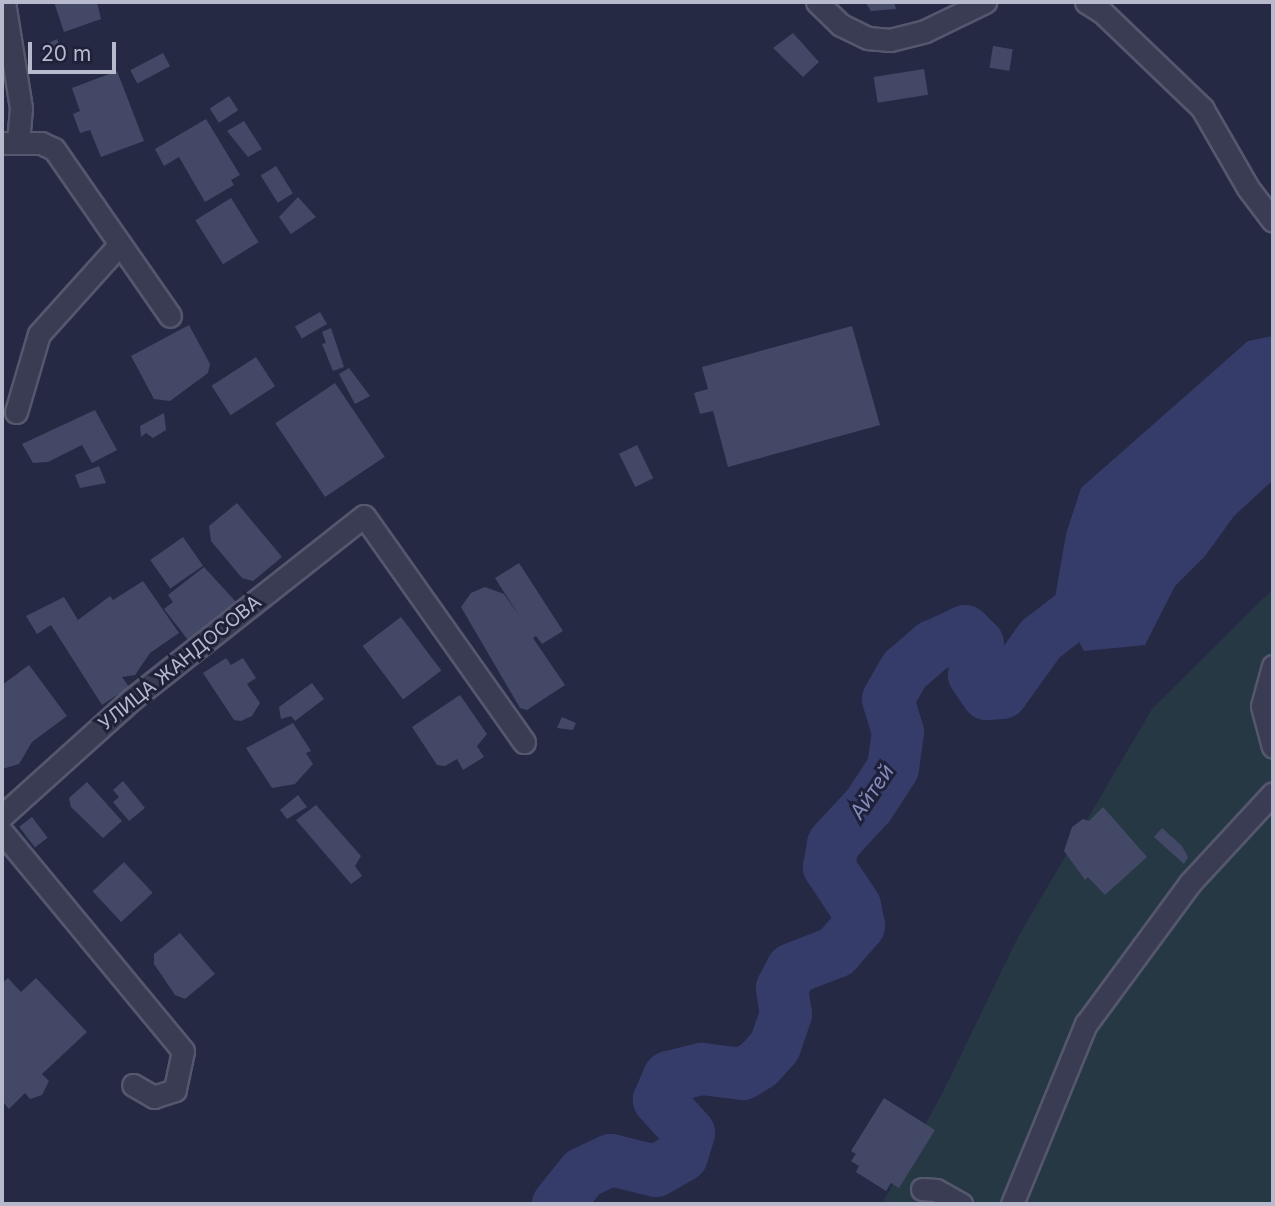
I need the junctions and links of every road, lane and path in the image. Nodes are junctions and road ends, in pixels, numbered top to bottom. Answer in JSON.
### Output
{"nodes":[{"id":1,"x":4,"y":2,"type":"edge"},
{"id":2,"x":817,"y":2,"type":"edge"},
{"id":3,"x":985,"y":2,"type":"edge"},
{"id":4,"x":1086,"y":2,"type":"edge"},
{"id":5,"x":10,"y":143,"type":"edge"},
{"id":6,"x":1273,"y":221,"type":"edge"},
{"id":7,"x":120,"y":244,"type":"junction"},
{"id":8,"x":170,"y":316,"type":"dead end"},
{"id":9,"x":16,"y":412,"type":"dead end"},
{"id":10,"x":1273,"y":666,"type":"edge"},
{"id":11,"x":524,"y":742,"type":"dead end"},
{"id":12,"x":1273,"y":747,"type":"edge"},
{"id":13,"x":1273,"y":793,"type":"edge"},
{"id":14,"x":2,"y":816,"type":"edge"},
{"id":15,"x":2,"y":832,"type":"edge"},
{"id":16,"x":133,"y":1085,"type":"dead end"},
{"id":17,"x":922,"y":1189,"type":"dead end"},
{"id":18,"x":961,"y":1204,"type":"edge"},
{"id":19,"x":1012,"y":1204,"type":"edge"}],
"edges":[{"from":1,"to":5,"type":"street"},
{"from":2,"to":3,"type":"street"},
{"from":4,"to":6,"type":"street"},
{"from":5,"to":7,"type":"street"},
{"from":7,"to":8,"type":"street"},
{"from":7,"to":9,"type":"street"},
{"from":10,"to":12,"type":"street"},
{"from":11,"to":14,"type":"street","name":"УЛИЦА ЖАНДОСОВА"},
{"from":13,"to":19,"type":"street"},
{"from":15,"to":16,"type":"street"},
{"from":17,"to":18,"type":"street"}]}
